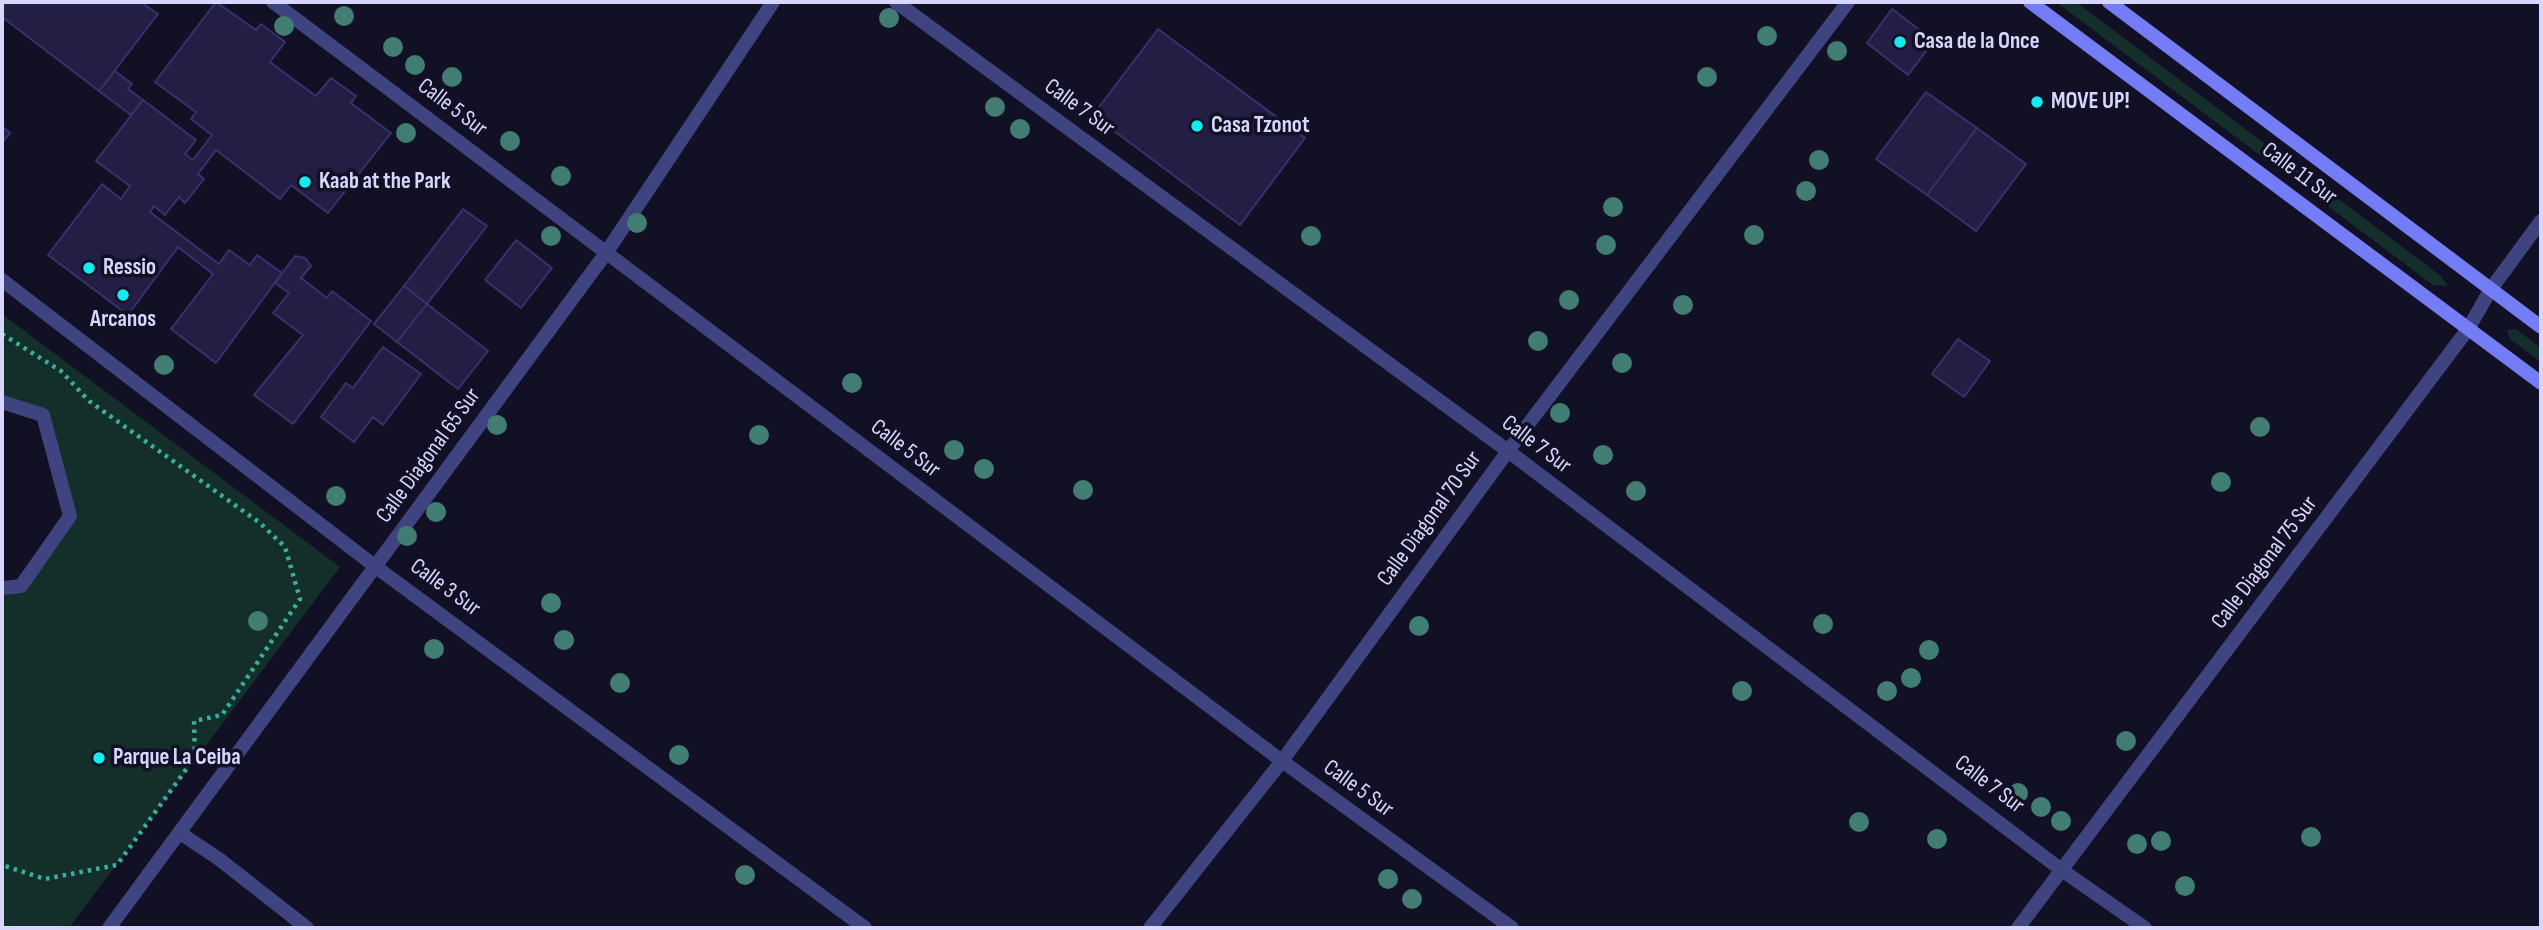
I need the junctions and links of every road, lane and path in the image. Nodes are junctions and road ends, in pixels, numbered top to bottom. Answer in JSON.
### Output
{"nodes":[{"id":1,"x":273,"y":2,"type":"edge"},
{"id":2,"x":773,"y":2,"type":"edge"},
{"id":3,"x":896,"y":2,"type":"edge"},
{"id":4,"x":1847,"y":2,"type":"edge"},
{"id":5,"x":2030,"y":2,"type":"edge"},
{"id":6,"x":2109,"y":2,"type":"edge"},
{"id":7,"x":2541,"y":220,"type":"edge"},
{"id":8,"x":606,"y":253,"type":"junction"},
{"id":9,"x":2,"y":280,"type":"edge"},
{"id":10,"x":2491,"y":289,"type":"junction"},
{"id":11,"x":2541,"y":327,"type":"edge"},
{"id":12,"x":2468,"y":329,"type":"junction"},
{"id":13,"x":2,"y":334,"type":"edge"},
{"id":14,"x":2541,"y":383,"type":"edge"},
{"id":15,"x":2,"y":402,"type":"edge"},
{"id":16,"x":1508,"y":451,"type":"junction"},
{"id":17,"x":376,"y":567,"type":"junction"},
{"id":18,"x":2,"y":588,"type":"edge"},
{"id":19,"x":1282,"y":761,"type":"junction"},
{"id":20,"x":180,"y":833,"type":"junction"},
{"id":21,"x":2,"y":864,"type":"edge"},
{"id":22,"x":2063,"y":871,"type":"junction"},
{"id":23,"x":109,"y":928,"type":"edge"},
{"id":24,"x":307,"y":928,"type":"edge"},
{"id":25,"x":865,"y":928,"type":"edge"},
{"id":26,"x":1150,"y":928,"type":"edge"},
{"id":27,"x":1512,"y":928,"type":"edge"},
{"id":28,"x":2018,"y":928,"type":"edge"},
{"id":29,"x":2145,"y":928,"type":"edge"}],
"edges":[{"from":1,"to":8,"type":"street","name":"Calle 5 Sur"},
{"from":2,"to":8,"type":"street","name":"Calle Diagonal 65 Sur"},
{"from":3,"to":16,"type":"street","name":"Calle 7 Sur"},
{"from":4,"to":16,"type":"street","name":"Calle Diagonal 70 Sur"},
{"from":5,"to":12,"type":"main road","name":"Calle 11 Sur"},
{"from":6,"to":10,"type":"main road","name":"Calle 11 Sur"},
{"from":7,"to":10,"type":"street","name":"Calle Diagonal 75 Sur"},
{"from":8,"to":17,"type":"street","name":"Calle Diagonal 65 Sur"},
{"from":8,"to":19,"type":"street","name":"Calle 5 Sur"},
{"from":9,"to":17,"type":"street","name":"Calle 3 Sur"},
{"from":10,"to":11,"type":"main road","name":"Calle 11 Sur"},
{"from":10,"to":12,"type":"street","name":"Calle Diagonal 75 Sur"},
{"from":12,"to":14,"type":"main road","name":"Calle 11 Sur"},
{"from":12,"to":22,"type":"street","name":"Calle Diagonal 75 Sur"},
{"from":13,"to":21,"type":"path"},
{"from":15,"to":18,"type":"street"},
{"from":16,"to":19,"type":"street","name":"Calle Diagonal 70 Sur"},
{"from":16,"to":22,"type":"street","name":"Calle 7 Sur"},
{"from":17,"to":20,"type":"street","name":"Calle Diagonal 65 Sur"},
{"from":17,"to":25,"type":"street","name":"Calle 3 Sur"},
{"from":19,"to":26,"type":"street","name":"Calle Diagonal 70 Sur"},
{"from":19,"to":27,"type":"street","name":"Calle 5 Sur"},
{"from":20,"to":23,"type":"street","name":"Calle Diagonal 65 Sur"},
{"from":20,"to":24,"type":"street"},
{"from":22,"to":28,"type":"street","name":"Calle Diagonal 75 Sur"},
{"from":22,"to":29,"type":"street","name":"Calle 7 Sur"}]}
